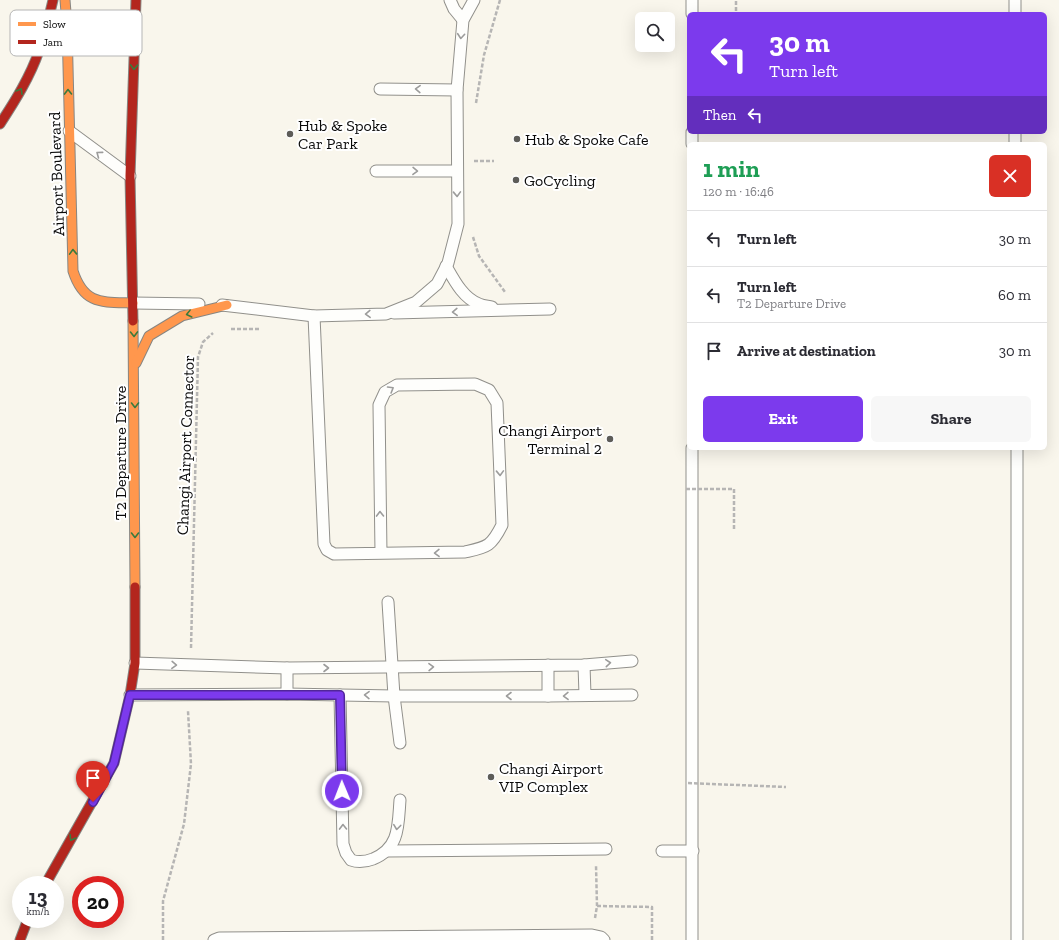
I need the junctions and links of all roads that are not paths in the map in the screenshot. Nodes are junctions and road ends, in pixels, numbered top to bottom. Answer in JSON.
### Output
{"nodes":[{"id":1,"x":53,"y":0,"type":"edge"},
{"id":2,"x":65,"y":0,"type":"edge"},
{"id":3,"x":136,"y":0,"type":"edge"},
{"id":4,"x":450,"y":0,"type":"edge"},
{"id":5,"x":474,"y":0,"type":"edge"},
{"id":6,"x":692,"y":0,"type":"edge"},
{"id":7,"x":1015,"y":0,"type":"edge"},
{"id":8,"x":51,"y":10,"type":"edge"},
{"id":9,"x":66,"y":10,"type":"edge"},
{"id":10,"x":136,"y":10,"type":"edge"},
{"id":11,"x":692,"y":12,"type":"edge"},
{"id":12,"x":1015,"y":12,"type":"edge"},
{"id":13,"x":463,"y":20,"type":"junction"},
{"id":14,"x":38,"y":56,"type":"edge"},
{"id":15,"x":68,"y":56,"type":"edge"},
{"id":16,"x":134,"y":56,"type":"edge"},
{"id":17,"x":380,"y":89,"type":"dead end"},
{"id":18,"x":456,"y":90,"type":"junction"},
{"id":19,"x":0,"y":124,"type":"edge"},
{"id":20,"x":69,"y":131,"type":"junction"},
{"id":21,"x":376,"y":171,"type":"dead end"},
{"id":22,"x":457,"y":171,"type":"junction"},
{"id":23,"x":130,"y":176,"type":"junction"},
{"id":24,"x":446,"y":266,"type":"junction"},
{"id":25,"x":133,"y":303,"type":"junction"},
{"id":26,"x":227,"y":305,"type":"junction"},
{"id":27,"x":550,"y":309,"type":"dead end"},
{"id":28,"x":508,"y":310,"type":"junction"},
{"id":29,"x":386,"y":314,"type":"junction"},
{"id":30,"x":314,"y":316,"type":"junction"},
{"id":31,"x":134,"y":366,"type":"junction"},
{"id":32,"x":692,"y":450,"type":"edge"},
{"id":33,"x":1017,"y":450,"type":"edge"},
{"id":34,"x":381,"y":553,"type":"junction"},
{"id":35,"x":388,"y":602,"type":"dead end"},
{"id":36,"x":632,"y":661,"type":"dead end"},
{"id":37,"x":135,"y":663,"type":"junction"},
{"id":38,"x":548,"y":665,"type":"junction"},
{"id":39,"x":584,"y":665,"type":"junction"},
{"id":40,"x":392,"y":667,"type":"junction"},
{"id":41,"x":287,"y":668,"type":"junction"},
{"id":42,"x":287,"y":694,"type":"junction"},
{"id":43,"x":130,"y":695,"type":"junction"},
{"id":44,"x":340,"y":695,"type":"junction"},
{"id":45,"x":585,"y":695,"type":"junction"},
{"id":46,"x":632,"y":695,"type":"dead end"},
{"id":47,"x":394,"y":696,"type":"junction"},
{"id":48,"x":548,"y":696,"type":"junction"},
{"id":49,"x":400,"y":743,"type":"dead end"},
{"id":50,"x":400,"y":800,"type":"dead end"},
{"id":51,"x":601,"y":849,"type":"road end"},
{"id":52,"x":387,"y":851,"type":"junction"},
{"id":53,"x":662,"y":851,"type":"dead end"},
{"id":54,"x":693,"y":851,"type":"junction"},
{"id":55,"x":50,"y":876,"type":"edge"},
{"id":56,"x":25,"y":928,"type":"edge"},
{"id":57,"x":20,"y":940,"type":"edge"},
{"id":58,"x":214,"y":940,"type":"edge"},
{"id":59,"x":604,"y":940,"type":"edge"},
{"id":60,"x":692,"y":940,"type":"edge"},
{"id":61,"x":1017,"y":940,"type":"edge"}],
"edges":[{"from":8,"to":1,"type":"main road","one_way":true},
{"from":9,"to":2,"type":"main road","name":"Airport Boulevard","one_way":true},
{"from":3,"to":10,"type":"main road","name":"T2 Departure Drive","one_way":true},
{"from":4,"to":13,"type":"lane"},
{"from":5,"to":13,"type":"lane"},
{"from":6,"to":11,"type":"lane"},
{"from":7,"to":12,"type":"lane"},
{"from":13,"to":18,"type":"lane","one_way":true},
{"from":19,"to":14,"type":"main road","one_way":true},
{"from":20,"to":15,"type":"main road","name":"Airport Boulevard","one_way":true},
{"from":16,"to":23,"type":"main road","name":"T2 Departure Drive","one_way":true},
{"from":18,"to":17,"type":"lane","one_way":true},
{"from":18,"to":22,"type":"lane"},
{"from":23,"to":20,"type":"lane","one_way":true},
{"from":25,"to":20,"type":"main road","name":"Airport Boulevard","one_way":true},
{"from":21,"to":22,"type":"lane","one_way":true},
{"from":22,"to":24,"type":"lane","one_way":true},
{"from":23,"to":25,"type":"main road","name":"T2 Departure Drive"},
{"from":24,"to":28,"type":"lane"},
{"from":24,"to":29,"type":"lane"},
{"from":25,"to":26,"type":"lane"},
{"from":25,"to":31,"type":"main road","name":"T2 Departure Drive","one_way":true},
{"from":26,"to":30,"type":"lane"},
{"from":26,"to":31,"type":"main road","one_way":true},
{"from":27,"to":28,"type":"lane"},
{"from":28,"to":29,"type":"lane","one_way":true},
{"from":29,"to":30,"type":"lane","one_way":true},
{"from":30,"to":34,"type":"lane"},
{"from":31,"to":37,"type":"main road","name":"T2 Departure Drive","one_way":true},
{"from":32,"to":54,"type":"lane"},
{"from":33,"to":61,"type":"lane"},
{"from":34,"to":34,"type":"lane","one_way":true},
{"from":35,"to":40,"type":"lane"},
{"from":39,"to":36,"type":"lane","one_way":true},
{"from":37,"to":41,"type":"lane","one_way":true},
{"from":37,"to":43,"type":"main road","name":"T2 Departure Drive"},
{"from":38,"to":39,"type":"lane"},
{"from":40,"to":38,"type":"lane","one_way":true},
{"from":38,"to":48,"type":"lane"},
{"from":39,"to":45,"type":"lane"},
{"from":41,"to":40,"type":"lane","one_way":true},
{"from":40,"to":47,"type":"lane"},
{"from":41,"to":42,"type":"lane"},
{"from":42,"to":43,"type":"lane"},
{"from":42,"to":44,"type":"lane"},
{"from":43,"to":55,"type":"main road","name":"T2 Departure Drive","one_way":true},
{"from":47,"to":44,"type":"lane","one_way":true},
{"from":52,"to":44,"type":"lane","one_way":true},
{"from":45,"to":46,"type":"lane"},
{"from":45,"to":48,"type":"lane","one_way":true},
{"from":48,"to":47,"type":"lane","one_way":true},
{"from":47,"to":49,"type":"lane"},
{"from":50,"to":52,"type":"lane","one_way":true},
{"from":51,"to":52,"type":"lane"},
{"from":53,"to":54,"type":"lane"},
{"from":54,"to":60,"type":"lane"},
{"from":56,"to":57,"type":"main road"},
{"from":58,"to":59,"type":"lane"}]}
